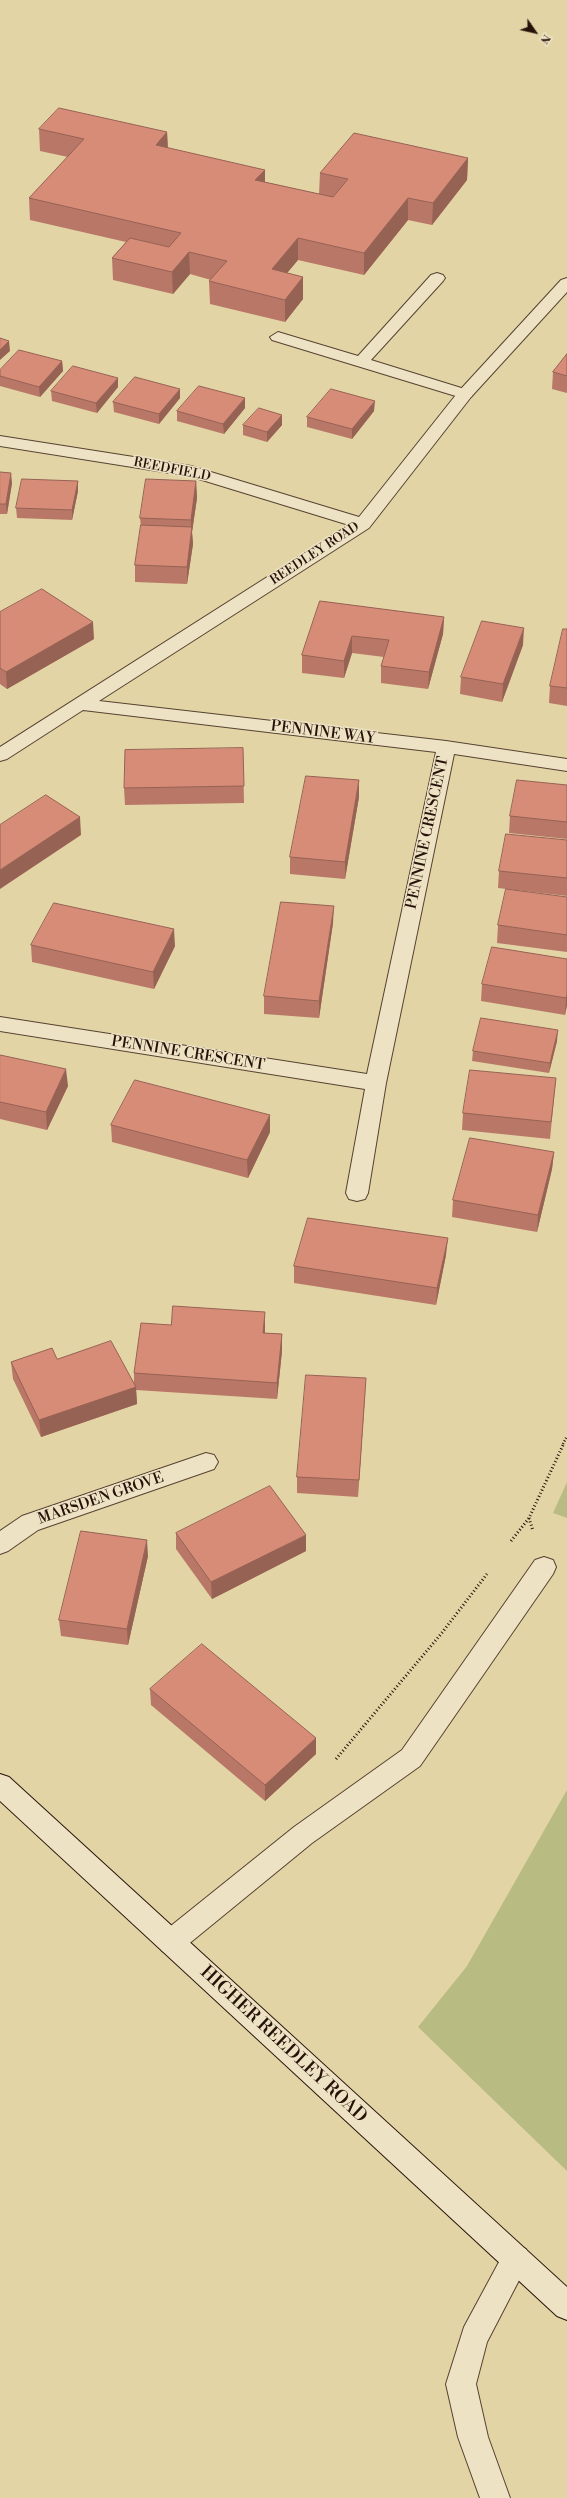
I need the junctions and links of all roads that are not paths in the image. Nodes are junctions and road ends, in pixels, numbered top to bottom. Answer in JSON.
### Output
{"nodes":[{"id":1,"x":437,"y":278,"type":"dead end"},
{"id":2,"x":567,"y":283,"type":"edge"},
{"id":3,"x":278,"y":337,"type":"dead end"},
{"id":4,"x":361,"y":362,"type":"junction"},
{"id":5,"x":466,"y":394,"type":"junction"},
{"id":6,"x":0,"y":441,"type":"edge"},
{"id":7,"x":363,"y":524,"type":"junction"},
{"id":8,"x":78,"y":704,"type":"junction"},
{"id":9,"x":446,"y":747,"type":"junction"},
{"id":10,"x":0,"y":755,"type":"edge"},
{"id":11,"x":567,"y":765,"type":"edge"},
{"id":12,"x":0,"y":1024,"type":"edge"},
{"id":13,"x":376,"y":1083,"type":"junction"},
{"id":14,"x":357,"y":1194,"type":"dead end"},
{"id":15,"x":206,"y":1462,"type":"dead end"},
{"id":16,"x":0,"y":1544,"type":"edge"},
{"id":17,"x":544,"y":1567,"type":"dead end"},
{"id":18,"x":0,"y":1785,"type":"edge"},
{"id":19,"x":171,"y":1942,"type":"junction"},
{"id":20,"x":516,"y":2259,"type":"junction"},
{"id":21,"x":567,"y":2306,"type":"edge"},
{"id":22,"x":495,"y":2498,"type":"edge"}],
"edges":[{"from":1,"to":4,"type":"street"},
{"from":2,"to":5,"type":"street","name":"REEDLEY ROAD"},
{"from":3,"to":4,"type":"street"},
{"from":4,"to":5,"type":"street"},
{"from":5,"to":7,"type":"street","name":"REEDLEY ROAD"},
{"from":6,"to":7,"type":"street","name":"REEDFIELD"},
{"from":7,"to":8,"type":"street","name":"REEDLEY ROAD"},
{"from":8,"to":9,"type":"street","name":"PENNINE WAY"},
{"from":8,"to":10,"type":"street","name":"REEDLEY ROAD"},
{"from":9,"to":11,"type":"street","name":"PENNINE WAY"},
{"from":9,"to":13,"type":"street","name":"PENNINE CRESCENT"},
{"from":12,"to":13,"type":"street","name":"PENNINE CRESCENT"},
{"from":13,"to":14,"type":"street","name":"PENNINE CRESCENT"},
{"from":15,"to":16,"type":"street","name":"MARSDEN GROVE"},
{"from":17,"to":19,"type":"street"},
{"from":18,"to":19,"type":"street","name":"HIGHER REEDLEY ROAD"},
{"from":19,"to":20,"type":"street","name":"HIGHER REEDLEY ROAD"},
{"from":20,"to":21,"type":"street","name":"HIGHER REEDLEY ROAD"},
{"from":20,"to":22,"type":"street"}]}
